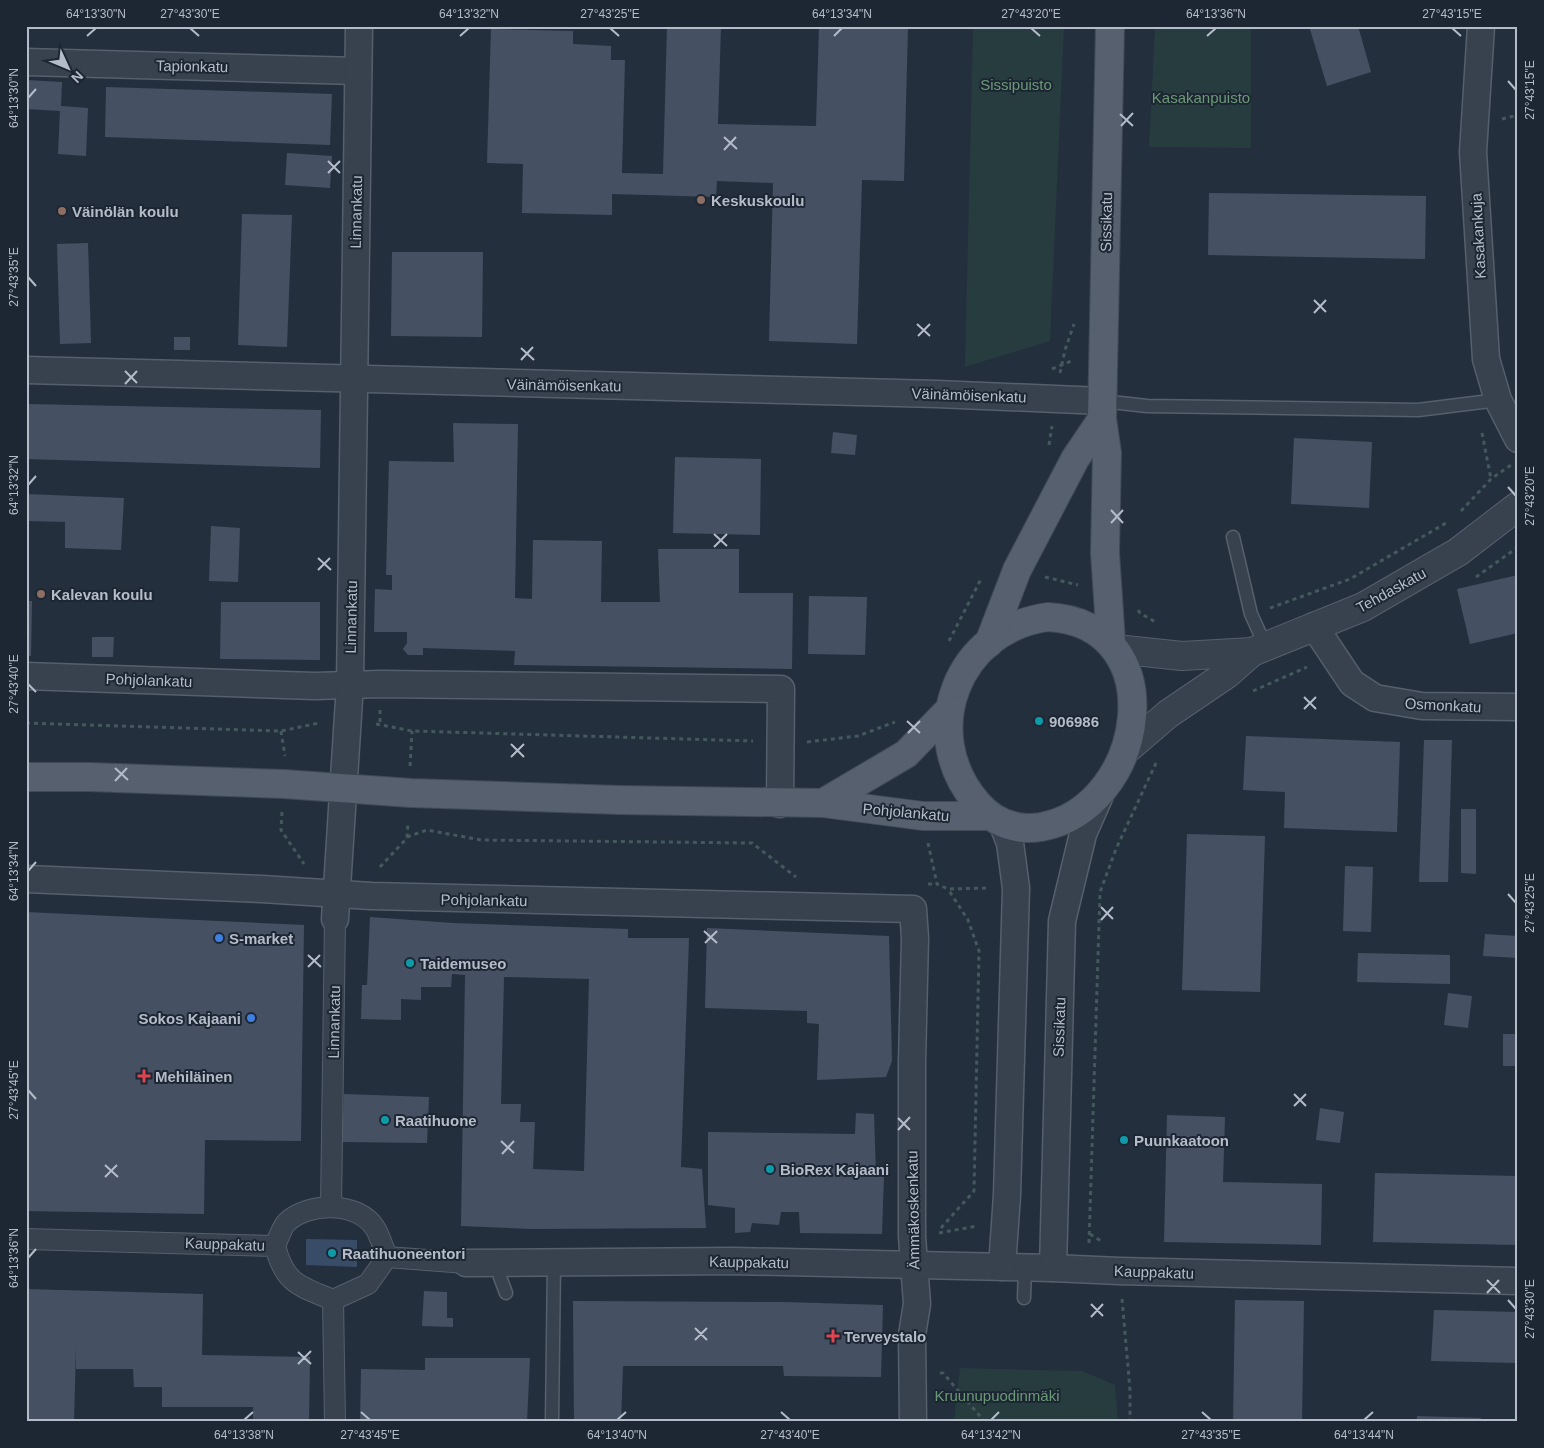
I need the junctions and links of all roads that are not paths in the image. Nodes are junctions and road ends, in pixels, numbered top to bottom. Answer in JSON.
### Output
{"nodes":[{"id":1,"x":360,"y":26,"type":"edge"},
{"id":2,"x":1110,"y":26,"type":"edge"},
{"id":3,"x":1481,"y":26,"type":"edge"},
{"id":4,"x":26,"y":62,"type":"edge"},
{"id":5,"x":358,"y":71,"type":"junction"},
{"id":6,"x":26,"y":370,"type":"edge"},
{"id":7,"x":354,"y":379,"type":"junction"},
{"id":8,"x":1498,"y":400,"type":"junction"},
{"id":9,"x":1102,"y":410,"type":"junction"},
{"id":10,"x":1518,"y":439,"type":"edge"},
{"id":11,"x":1518,"y":506,"type":"edge"},
{"id":12,"x":1233,"y":537,"type":"dead end"},
{"id":13,"x":1314,"y":626,"type":"junction"},
{"id":14,"x":989,"y":643,"type":"junction"},
{"id":15,"x":1113,"y":646,"type":"junction"},
{"id":16,"x":1259,"y":650,"type":"junction"},
{"id":17,"x":26,"y":676,"type":"edge"},
{"id":18,"x":350,"y":684,"type":"junction"},
{"id":19,"x":1518,"y":707,"type":"edge"},
{"id":20,"x":948,"y":710,"type":"junction"},
{"id":21,"x":1125,"y":751,"type":"junction"},
{"id":22,"x":26,"y":777,"type":"edge"},
{"id":23,"x":344,"y":788,"type":"junction"},
{"id":24,"x":1101,"y":793,"type":"junction"},
{"id":25,"x":780,"y":804,"type":"junction"},
{"id":26,"x":823,"y":804,"type":"junction"},
{"id":27,"x":996,"y":820,"type":"junction"},
{"id":28,"x":26,"y":879,"type":"edge"},
{"id":29,"x":336,"y":907,"type":"junction"},
{"id":30,"x":915,"y":938,"type":"joint"},
{"id":31,"x":331,"y":1207,"type":"junction"},
{"id":32,"x":26,"y":1239,"type":"edge"},
{"id":33,"x":274,"y":1246,"type":"junction"},
{"id":34,"x":387,"y":1256,"type":"junction"},
{"id":35,"x":554,"y":1262,"type":"junction"},
{"id":36,"x":466,"y":1263,"type":"joint"},
{"id":37,"x":499,"y":1264,"type":"junction"},
{"id":38,"x":914,"y":1265,"type":"junction"},
{"id":39,"x":1013,"y":1267,"type":"junction"},
{"id":40,"x":1053,"y":1268,"type":"junction"},
{"id":41,"x":1518,"y":1282,"type":"edge"},
{"id":42,"x":506,"y":1292,"type":"dead end"},
{"id":43,"x":1024,"y":1298,"type":"dead end"},
{"id":44,"x":333,"y":1300,"type":"junction"},
{"id":45,"x":334,"y":1422,"type":"edge"},
{"id":46,"x":552,"y":1422,"type":"edge"},
{"id":47,"x":913,"y":1422,"type":"edge"}],
"edges":[{"from":1,"to":5,"type":"street","name":"Linnankatu"},
{"from":2,"to":9,"type":"main road","name":"Sissikatu"},
{"from":3,"to":8,"type":"street","name":"Kasakankuja"},
{"from":4,"to":5,"type":"street","name":"Tapionkatu"},
{"from":5,"to":7,"type":"street","name":"Linnankatu"},
{"from":6,"to":7,"type":"street","name":"Väinämöisenkatu"},
{"from":7,"to":9,"type":"street","name":"Väinämöisenkatu"},
{"from":7,"to":18,"type":"street","name":"Linnankatu"},
{"from":8,"to":9,"type":"lane"},
{"from":8,"to":10,"type":"street","name":"Kasakankuja"},
{"from":9,"to":14,"type":"main road"},
{"from":9,"to":15,"type":"main road","name":"Sissikatu"},
{"from":11,"to":13,"type":"street","name":"Tehdaskatu"},
{"from":12,"to":16,"type":"lane"},
{"from":13,"to":16,"type":"street","name":"Tehdaskatu"},
{"from":13,"to":19,"type":"street","name":"Osmonkatu"},
{"from":14,"to":15,"type":"main road"},
{"from":14,"to":20,"type":"main road"},
{"from":15,"to":16,"type":"street","name":"Tehdaskatu"},
{"from":15,"to":21,"type":"main road","name":"Pohjolankatu"},
{"from":16,"to":21,"type":"street","name":"Tehdaskatu"},
{"from":17,"to":18,"type":"street","name":"Pohjolankatu"},
{"from":18,"to":23,"type":"street","name":"Linnankatu"},
{"from":18,"to":25,"type":"street","name":"Pohjolankatu"},
{"from":20,"to":26,"type":"main road","name":"Pohjolankatu"},
{"from":20,"to":27,"type":"main road"},
{"from":21,"to":24,"type":"main road","name":"Pohjolankatu"},
{"from":22,"to":23,"type":"main road","name":"Pohjolankatu"},
{"from":23,"to":25,"type":"main road","name":"Pohjolankatu"},
{"from":23,"to":29,"type":"street","name":"Linnankatu"},
{"from":24,"to":27,"type":"main road","name":"Pohjolankatu"},
{"from":24,"to":40,"type":"street","name":"Sissikatu"},
{"from":25,"to":26,"type":"main road","name":"Pohjolankatu"},
{"from":26,"to":27,"type":"main road","name":"Pohjolankatu"},
{"from":27,"to":39,"type":"street"},
{"from":28,"to":29,"type":"street","name":"Pohjolankatu"},
{"from":29,"to":30,"type":"street","name":"Pohjolankatu"},
{"from":29,"to":31,"type":"street","name":"Linnankatu"},
{"from":30,"to":38,"type":"street","name":"Ämmäkoskenkatu"},
{"from":31,"to":33,"type":"street"},
{"from":31,"to":34,"type":"street"},
{"from":32,"to":33,"type":"street","name":"Kauppakatu"},
{"from":33,"to":44,"type":"street","name":"Kauppakatu"},
{"from":34,"to":36,"type":"street","name":"Kauppakatu"},
{"from":34,"to":44,"type":"street"},
{"from":35,"to":37,"type":"street","name":"Kauppakatu"},
{"from":35,"to":38,"type":"street","name":"Kauppakatu"},
{"from":35,"to":46,"type":"lane"},
{"from":36,"to":37,"type":"street","name":"Kauppakatu"},
{"from":37,"to":42,"type":"lane"},
{"from":38,"to":39,"type":"street","name":"Kauppakatu"},
{"from":38,"to":47,"type":"street","name":"Ämmäkoskenkatu"},
{"from":39,"to":40,"type":"street","name":"Kauppakatu"},
{"from":39,"to":43,"type":"lane"},
{"from":40,"to":41,"type":"street","name":"Kauppakatu"},
{"from":44,"to":45,"type":"street"}]}
